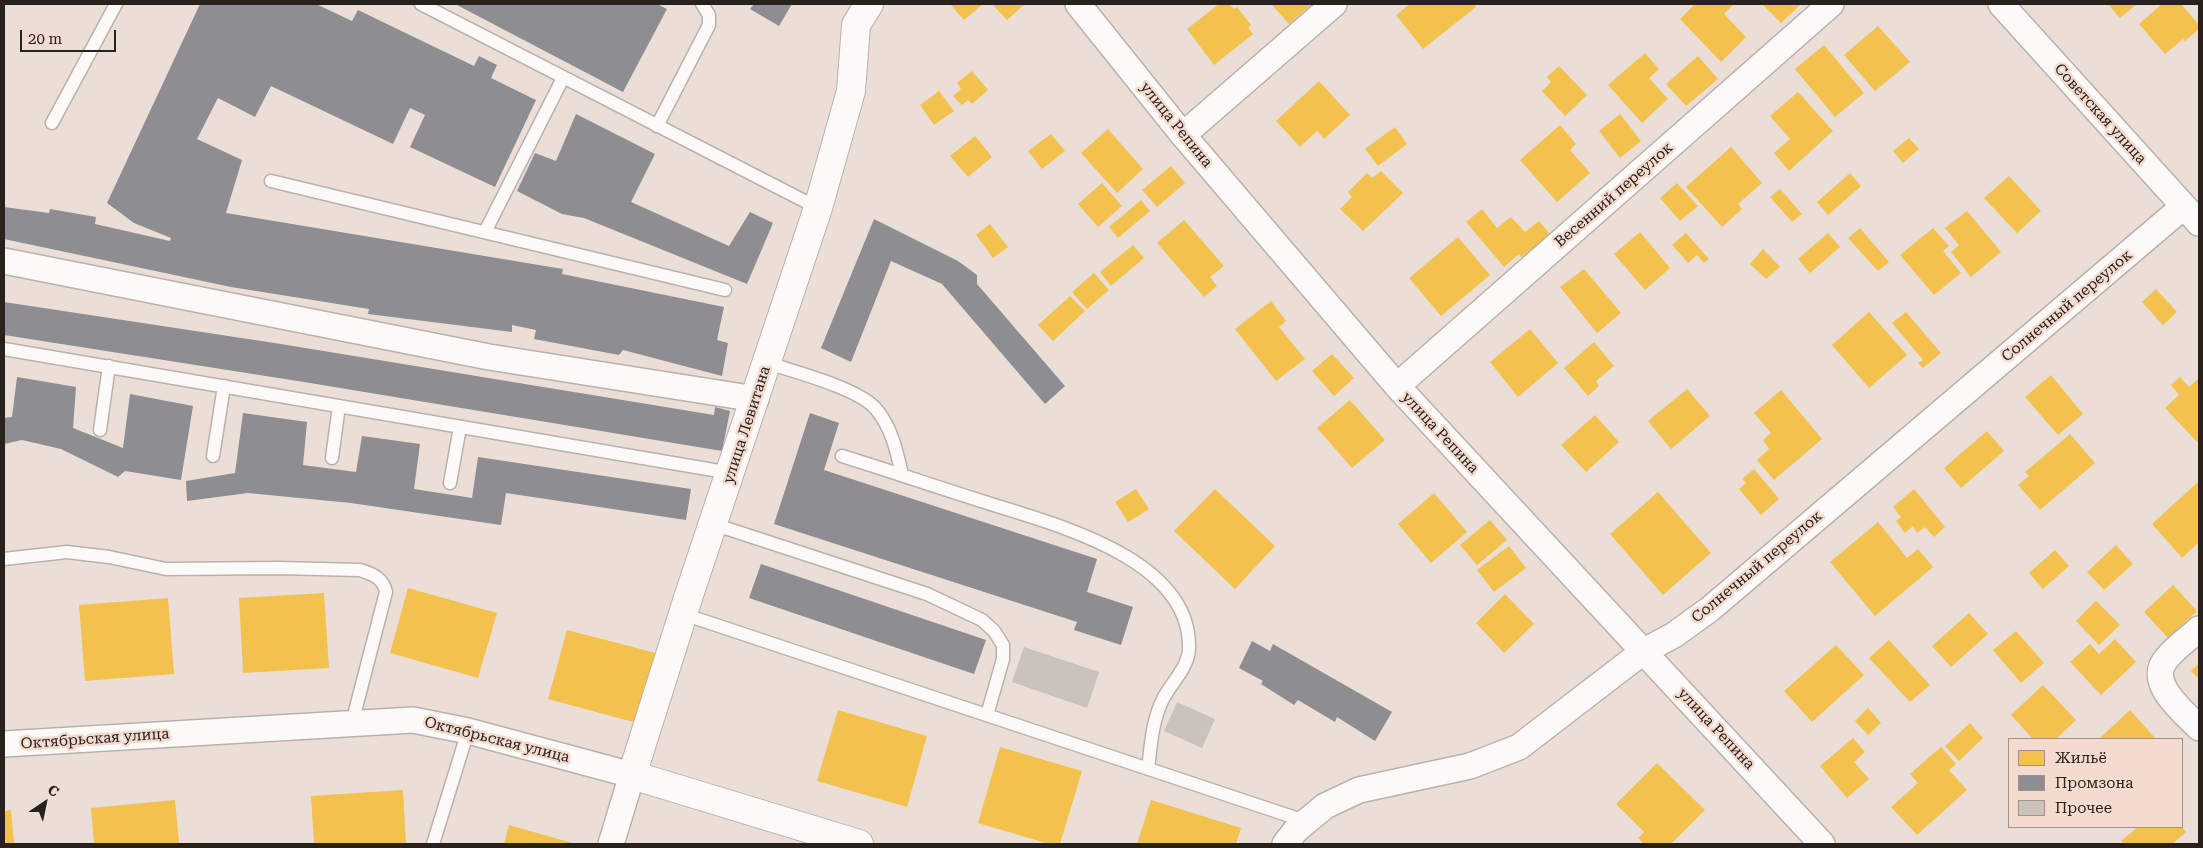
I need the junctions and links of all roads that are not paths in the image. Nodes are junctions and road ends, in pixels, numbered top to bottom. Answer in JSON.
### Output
{"nodes":[{"id":1,"x":116,"y":4,"type":"edge"},
{"id":2,"x":421,"y":4,"type":"edge"},
{"id":3,"x":702,"y":4,"type":"edge"},
{"id":4,"x":1078,"y":4,"type":"edge"},
{"id":5,"x":1334,"y":4,"type":"edge"},
{"id":6,"x":1831,"y":4,"type":"edge"},
{"id":7,"x":2001,"y":4,"type":"edge"},
{"id":8,"x":859,"y":11,"type":"edge"},
{"id":9,"x":563,"y":78,"type":"junction"},
{"id":10,"x":52,"y":123,"type":"dead end"},
{"id":11,"x":657,"y":126,"type":"junction"},
{"id":12,"x":1183,"y":135,"type":"junction"},
{"id":13,"x":271,"y":181,"type":"dead end"},
{"id":14,"x":818,"y":208,"type":"junction"},
{"id":15,"x":2191,"y":215,"type":"edge"},
{"id":16,"x":485,"y":232,"type":"junction"},
{"id":17,"x":4,"y":261,"type":"edge"},
{"id":18,"x":725,"y":290,"type":"dead end"},
{"id":19,"x":4,"y":349,"type":"edge"},
{"id":20,"x":768,"y":363,"type":"junction"},
{"id":21,"x":109,"y":366,"type":"junction"},
{"id":22,"x":224,"y":386,"type":"junction"},
{"id":23,"x":1397,"y":386,"type":"junction"},
{"id":24,"x":756,"y":399,"type":"junction"},
{"id":25,"x":340,"y":406,"type":"junction"},
{"id":26,"x":460,"y":427,"type":"junction"},
{"id":27,"x":100,"y":430,"type":"dead end"},
{"id":28,"x":213,"y":456,"type":"dead end"},
{"id":29,"x":842,"y":456,"type":"dead end"},
{"id":30,"x":332,"y":458,"type":"dead end"},
{"id":31,"x":731,"y":473,"type":"junction"},
{"id":32,"x":902,"y":476,"type":"junction"},
{"id":33,"x":450,"y":483,"type":"dead end"},
{"id":34,"x":713,"y":524,"type":"junction"},
{"id":35,"x":4,"y":559,"type":"edge"},
{"id":36,"x":683,"y":614,"type":"junction"},
{"id":37,"x":2199,"y":629,"type":"edge"},
{"id":38,"x":1644,"y":652,"type":"junction"},
{"id":39,"x":987,"y":715,"type":"junction"},
{"id":40,"x":352,"y":723,"type":"junction"},
{"id":41,"x":2199,"y":728,"type":"edge"},
{"id":42,"x":468,"y":731,"type":"junction"},
{"id":43,"x":4,"y":744,"type":"edge"},
{"id":44,"x":1148,"y":769,"type":"junction"},
{"id":45,"x":632,"y":775,"type":"junction"},
{"id":46,"x":1305,"y":821,"type":"junction"},
{"id":47,"x":433,"y":844,"type":"edge"},
{"id":48,"x":610,"y":844,"type":"edge"},
{"id":49,"x":858,"y":844,"type":"edge"},
{"id":50,"x":1285,"y":844,"type":"edge"},
{"id":51,"x":1822,"y":844,"type":"edge"}],
"edges":[{"from":1,"to":10,"type":"lane"},
{"from":2,"to":9,"type":"lane"},
{"from":3,"to":11,"type":"lane"},
{"from":4,"to":12,"type":"street","name":"улица Репина"},
{"from":5,"to":12,"type":"street"},
{"from":6,"to":23,"type":"street","name":"Весенний переулок"},
{"from":7,"to":15,"type":"street","name":"Советская улица"},
{"from":8,"to":14,"type":"street","name":"улица Левитана"},
{"from":9,"to":11,"type":"lane"},
{"from":9,"to":16,"type":"lane"},
{"from":11,"to":14,"type":"lane"},
{"from":12,"to":23,"type":"street","name":"улица Репина"},
{"from":13,"to":16,"type":"lane"},
{"from":14,"to":20,"type":"street","name":"улица Левитана"},
{"from":15,"to":38,"type":"street","name":"Солнечный переулок"},
{"from":16,"to":18,"type":"lane"},
{"from":17,"to":24,"type":"street"},
{"from":19,"to":21,"type":"lane"},
{"from":20,"to":24,"type":"street","name":"улица Левитана"},
{"from":20,"to":32,"type":"lane"},
{"from":21,"to":22,"type":"lane"},
{"from":21,"to":27,"type":"lane"},
{"from":22,"to":25,"type":"lane"},
{"from":22,"to":28,"type":"lane"},
{"from":23,"to":38,"type":"street","name":"улица Репина"},
{"from":24,"to":31,"type":"street","name":"улица Левитана"},
{"from":25,"to":26,"type":"lane"},
{"from":25,"to":30,"type":"lane"},
{"from":26,"to":31,"type":"lane"},
{"from":26,"to":33,"type":"lane"},
{"from":29,"to":32,"type":"lane"},
{"from":31,"to":34,"type":"street","name":"улица Левитана"},
{"from":32,"to":44,"type":"lane"},
{"from":34,"to":36,"type":"street","name":"улица Левитана"},
{"from":34,"to":39,"type":"lane"},
{"from":35,"to":40,"type":"lane"},
{"from":36,"to":39,"type":"lane"},
{"from":36,"to":45,"type":"street","name":"улица Левитана"},
{"from":37,"to":41,"type":"street"},
{"from":38,"to":46,"type":"street","name":"Солнечный переулок"},
{"from":38,"to":51,"type":"street","name":"улица Репина"},
{"from":39,"to":44,"type":"lane"},
{"from":40,"to":42,"type":"street","name":"Октябрьская улица"},
{"from":40,"to":43,"type":"street","name":"Октябрьская улица"},
{"from":42,"to":45,"type":"street","name":"Октябрьская улица"},
{"from":42,"to":47,"type":"lane"},
{"from":44,"to":46,"type":"lane"},
{"from":45,"to":48,"type":"street","name":"улица Левитана"},
{"from":45,"to":49,"type":"street","name":"Октябрьская улица"},
{"from":46,"to":50,"type":"street","name":"Солнечный переулок"}]}
